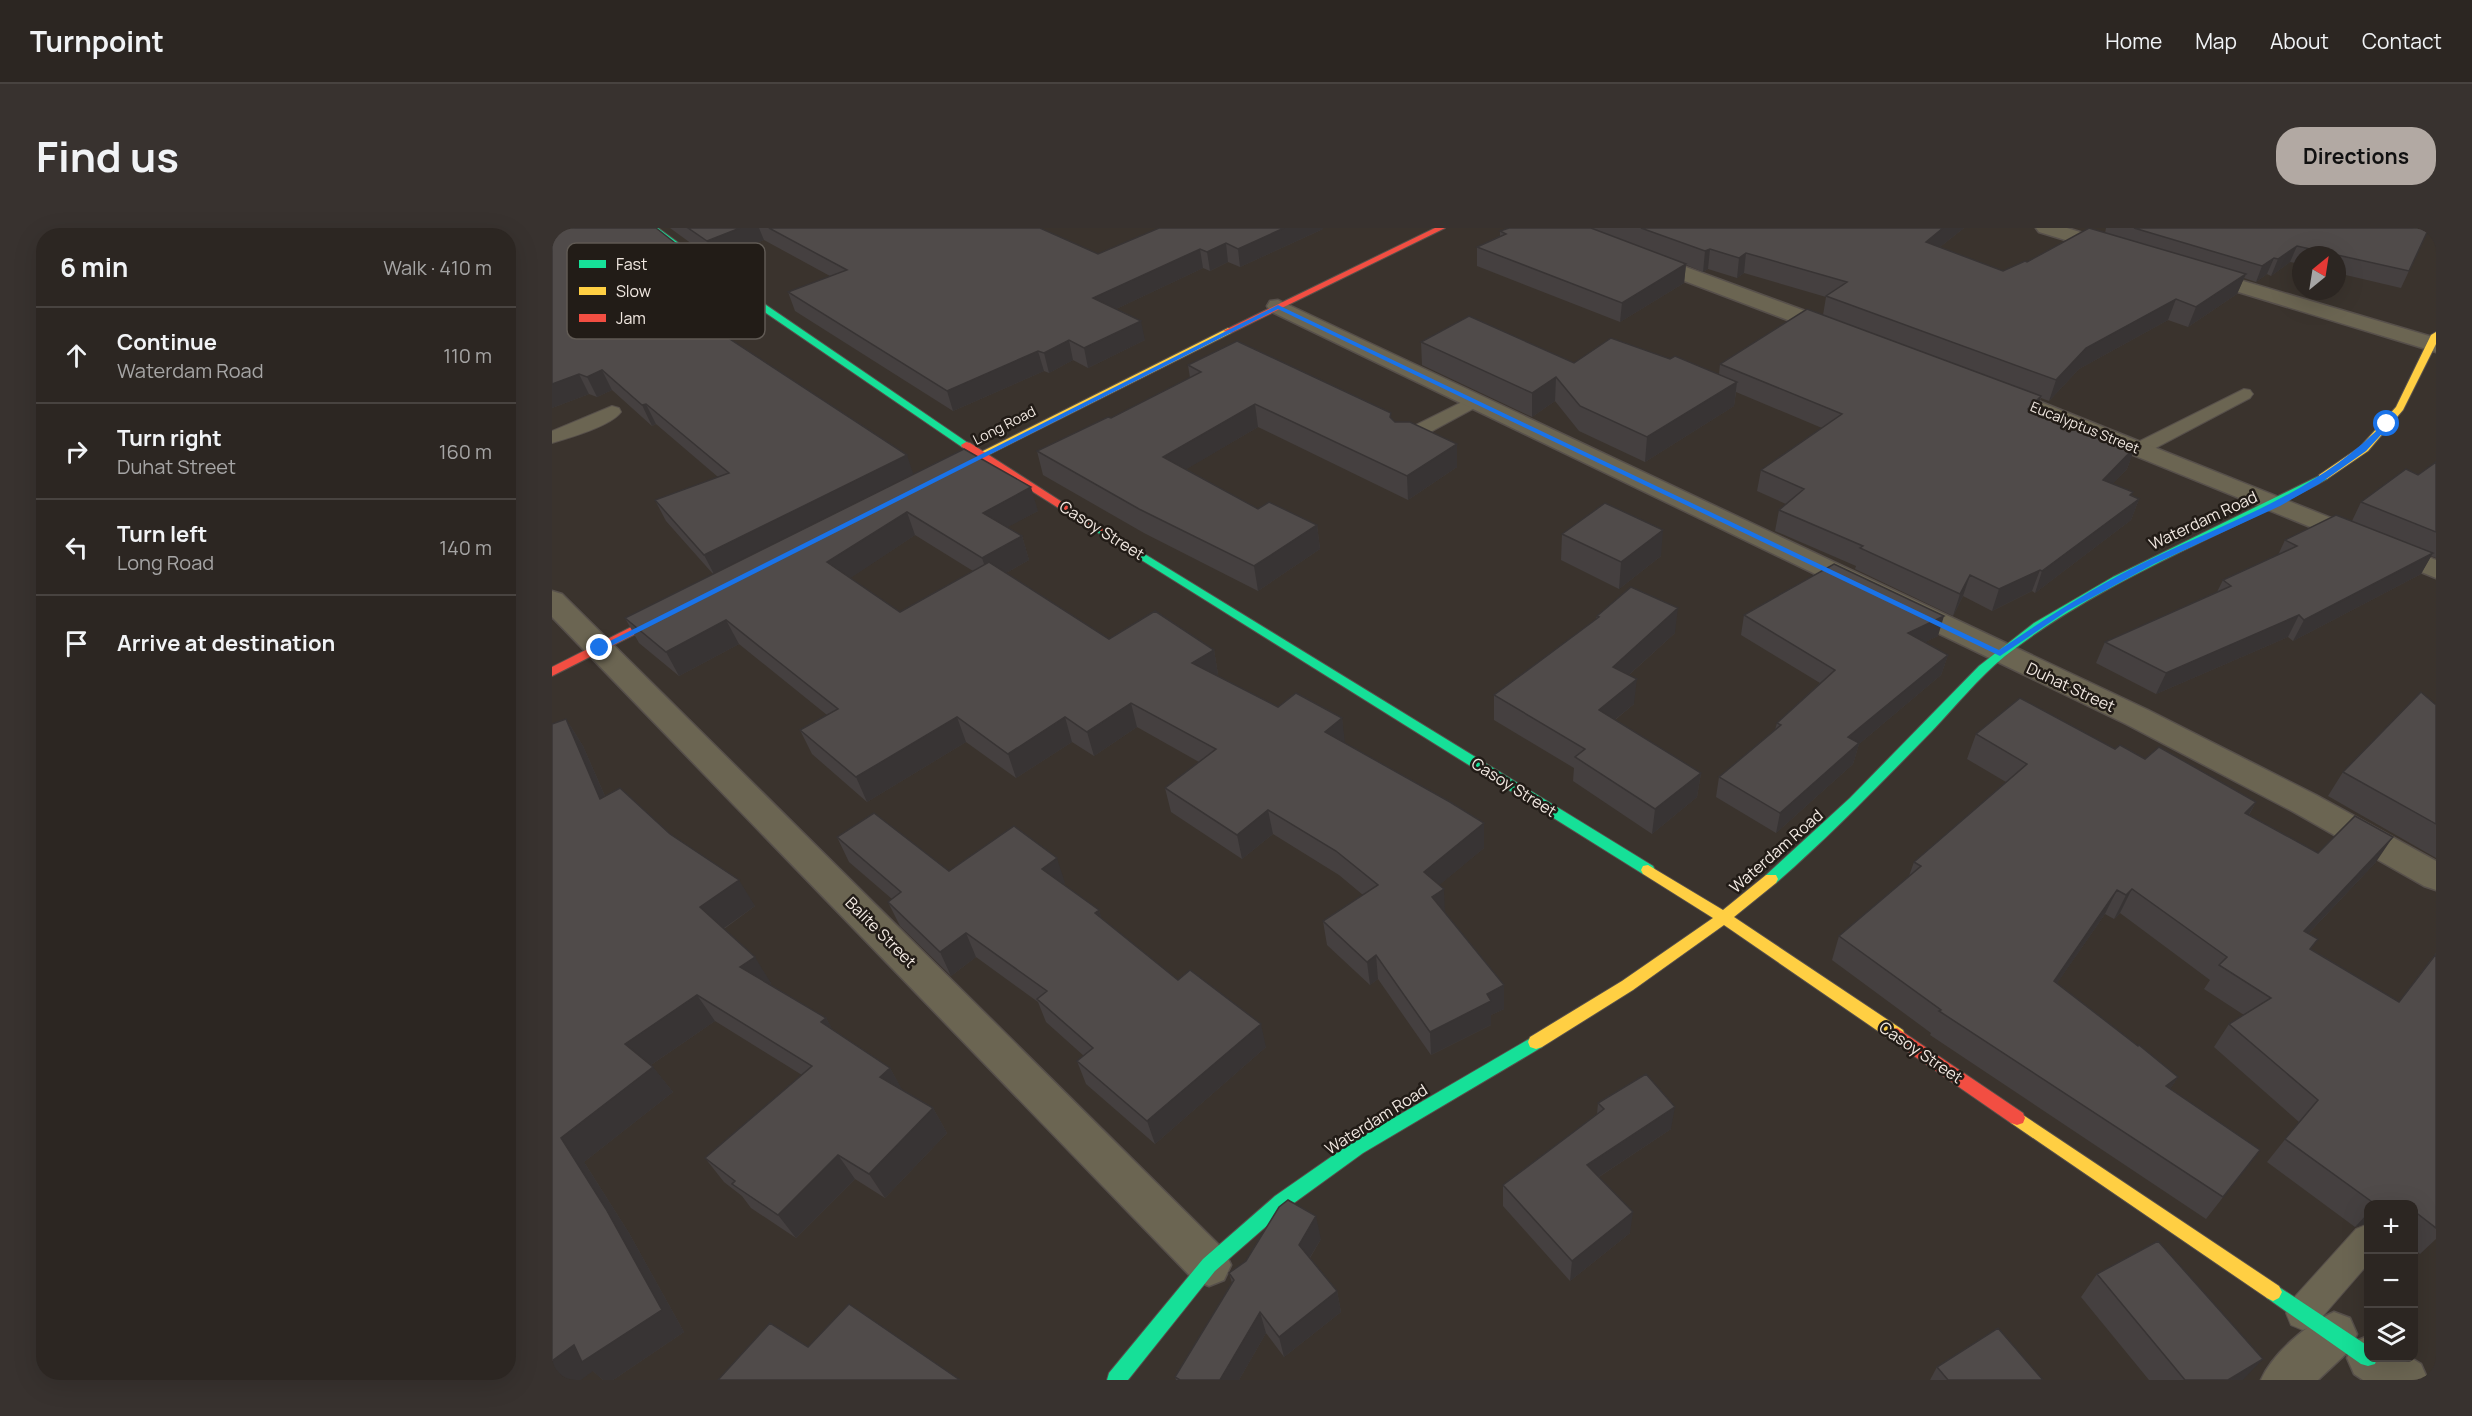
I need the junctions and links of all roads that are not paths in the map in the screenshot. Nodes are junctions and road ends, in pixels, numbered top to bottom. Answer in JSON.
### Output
{"nodes":[{"id":1,"x":653,"y":228,"type":"edge"},
{"id":2,"x":1441,"y":228,"type":"edge"},
{"id":3,"x":1562,"y":228,"type":"edge"},
{"id":4,"x":2046,"y":228,"type":"edge"},
{"id":5,"x":673,"y":243,"type":"edge"},
{"id":6,"x":2136,"y":255,"type":"edge"},
{"id":7,"x":2182,"y":269,"type":"edge"},
{"id":8,"x":1278,"y":306,"type":"junction"},
{"id":9,"x":765,"y":308,"type":"edge"},
{"id":10,"x":1864,"y":341,"type":"edge"},
{"id":11,"x":2434,"y":341,"type":"edge"},
{"id":12,"x":1971,"y":382,"type":"edge"},
{"id":13,"x":2244,"y":394,"type":"dead end"},
{"id":14,"x":1474,"y":401,"type":"junction"},
{"id":15,"x":612,"y":412,"type":"dead end"},
{"id":16,"x":552,"y":437,"type":"edge"},
{"id":17,"x":1403,"y":439,"type":"edge"},
{"id":18,"x":2139,"y":449,"type":"junction"},
{"id":19,"x":981,"y":454,"type":"junction"},
{"id":20,"x":949,"y":471,"type":"edge"},
{"id":21,"x":2277,"y":504,"type":"junction"},
{"id":22,"x":2436,"y":570,"type":"edge"},
{"id":23,"x":552,"y":600,"type":"edge"},
{"id":24,"x":685,"y":605,"type":"edge"},
{"id":25,"x":600,"y":648,"type":"junction"},
{"id":26,"x":2000,"y":653,"type":"junction"},
{"id":27,"x":552,"y":672,"type":"edge"},
{"id":28,"x":2436,"y":878,"type":"edge"},
{"id":29,"x":1725,"y":918,"type":"junction"},
{"id":30,"x":2365,"y":1254,"type":"edge"},
{"id":31,"x":1209,"y":1265,"type":"junction"},
{"id":32,"x":2344,"y":1340,"type":"edge"},
{"id":33,"x":1116,"y":1380,"type":"edge"},
{"id":34,"x":2284,"y":1380,"type":"edge"},
{"id":35,"x":2405,"y":1380,"type":"edge"}],
"edges":[{"from":1,"to":5,"type":"street","name":"Casoy Street"},
{"from":2,"to":8,"type":"street","name":"Long Road"},
{"from":3,"to":10,"type":"street"},
{"from":4,"to":6,"type":"street"},
{"from":7,"to":11,"type":"street"},
{"from":8,"to":14,"type":"street","name":"Duhat Street"},
{"from":8,"to":19,"type":"street","name":"Long Road"},
{"from":9,"to":19,"type":"street","name":"Casoy Street"},
{"from":11,"to":21,"type":"street","name":"Waterdam Road"},
{"from":12,"to":18,"type":"street","name":"Eucalyptus Street"},
{"from":13,"to":18,"type":"lane"},
{"from":14,"to":17,"type":"lane"},
{"from":14,"to":26,"type":"street","name":"Duhat Street"},
{"from":15,"to":16,"type":"lane"},
{"from":18,"to":21,"type":"street","name":"Eucalyptus Street"},
{"from":19,"to":20,"type":"street","name":"Long Road"},
{"from":19,"to":29,"type":"street","name":"Casoy Street"},
{"from":21,"to":22,"type":"street","name":"Eucalyptus Street"},
{"from":21,"to":26,"type":"street","name":"Waterdam Road"},
{"from":23,"to":25,"type":"street","name":"Balite Street"},
{"from":24,"to":25,"type":"street"},
{"from":25,"to":27,"type":"street"},
{"from":25,"to":31,"type":"street","name":"Balite Street"},
{"from":26,"to":28,"type":"street","name":"Duhat Street"},
{"from":26,"to":29,"type":"street","name":"Waterdam Road"},
{"from":29,"to":31,"type":"street","name":"Waterdam Road"},
{"from":29,"to":32,"type":"street","name":"Casoy Street"},
{"from":30,"to":32,"type":"lane"},
{"from":31,"to":33,"type":"street","name":"Waterdam Road"},
{"from":32,"to":34,"type":"street"},
{"from":32,"to":35,"type":"street","name":"Casoy Street"}]}
